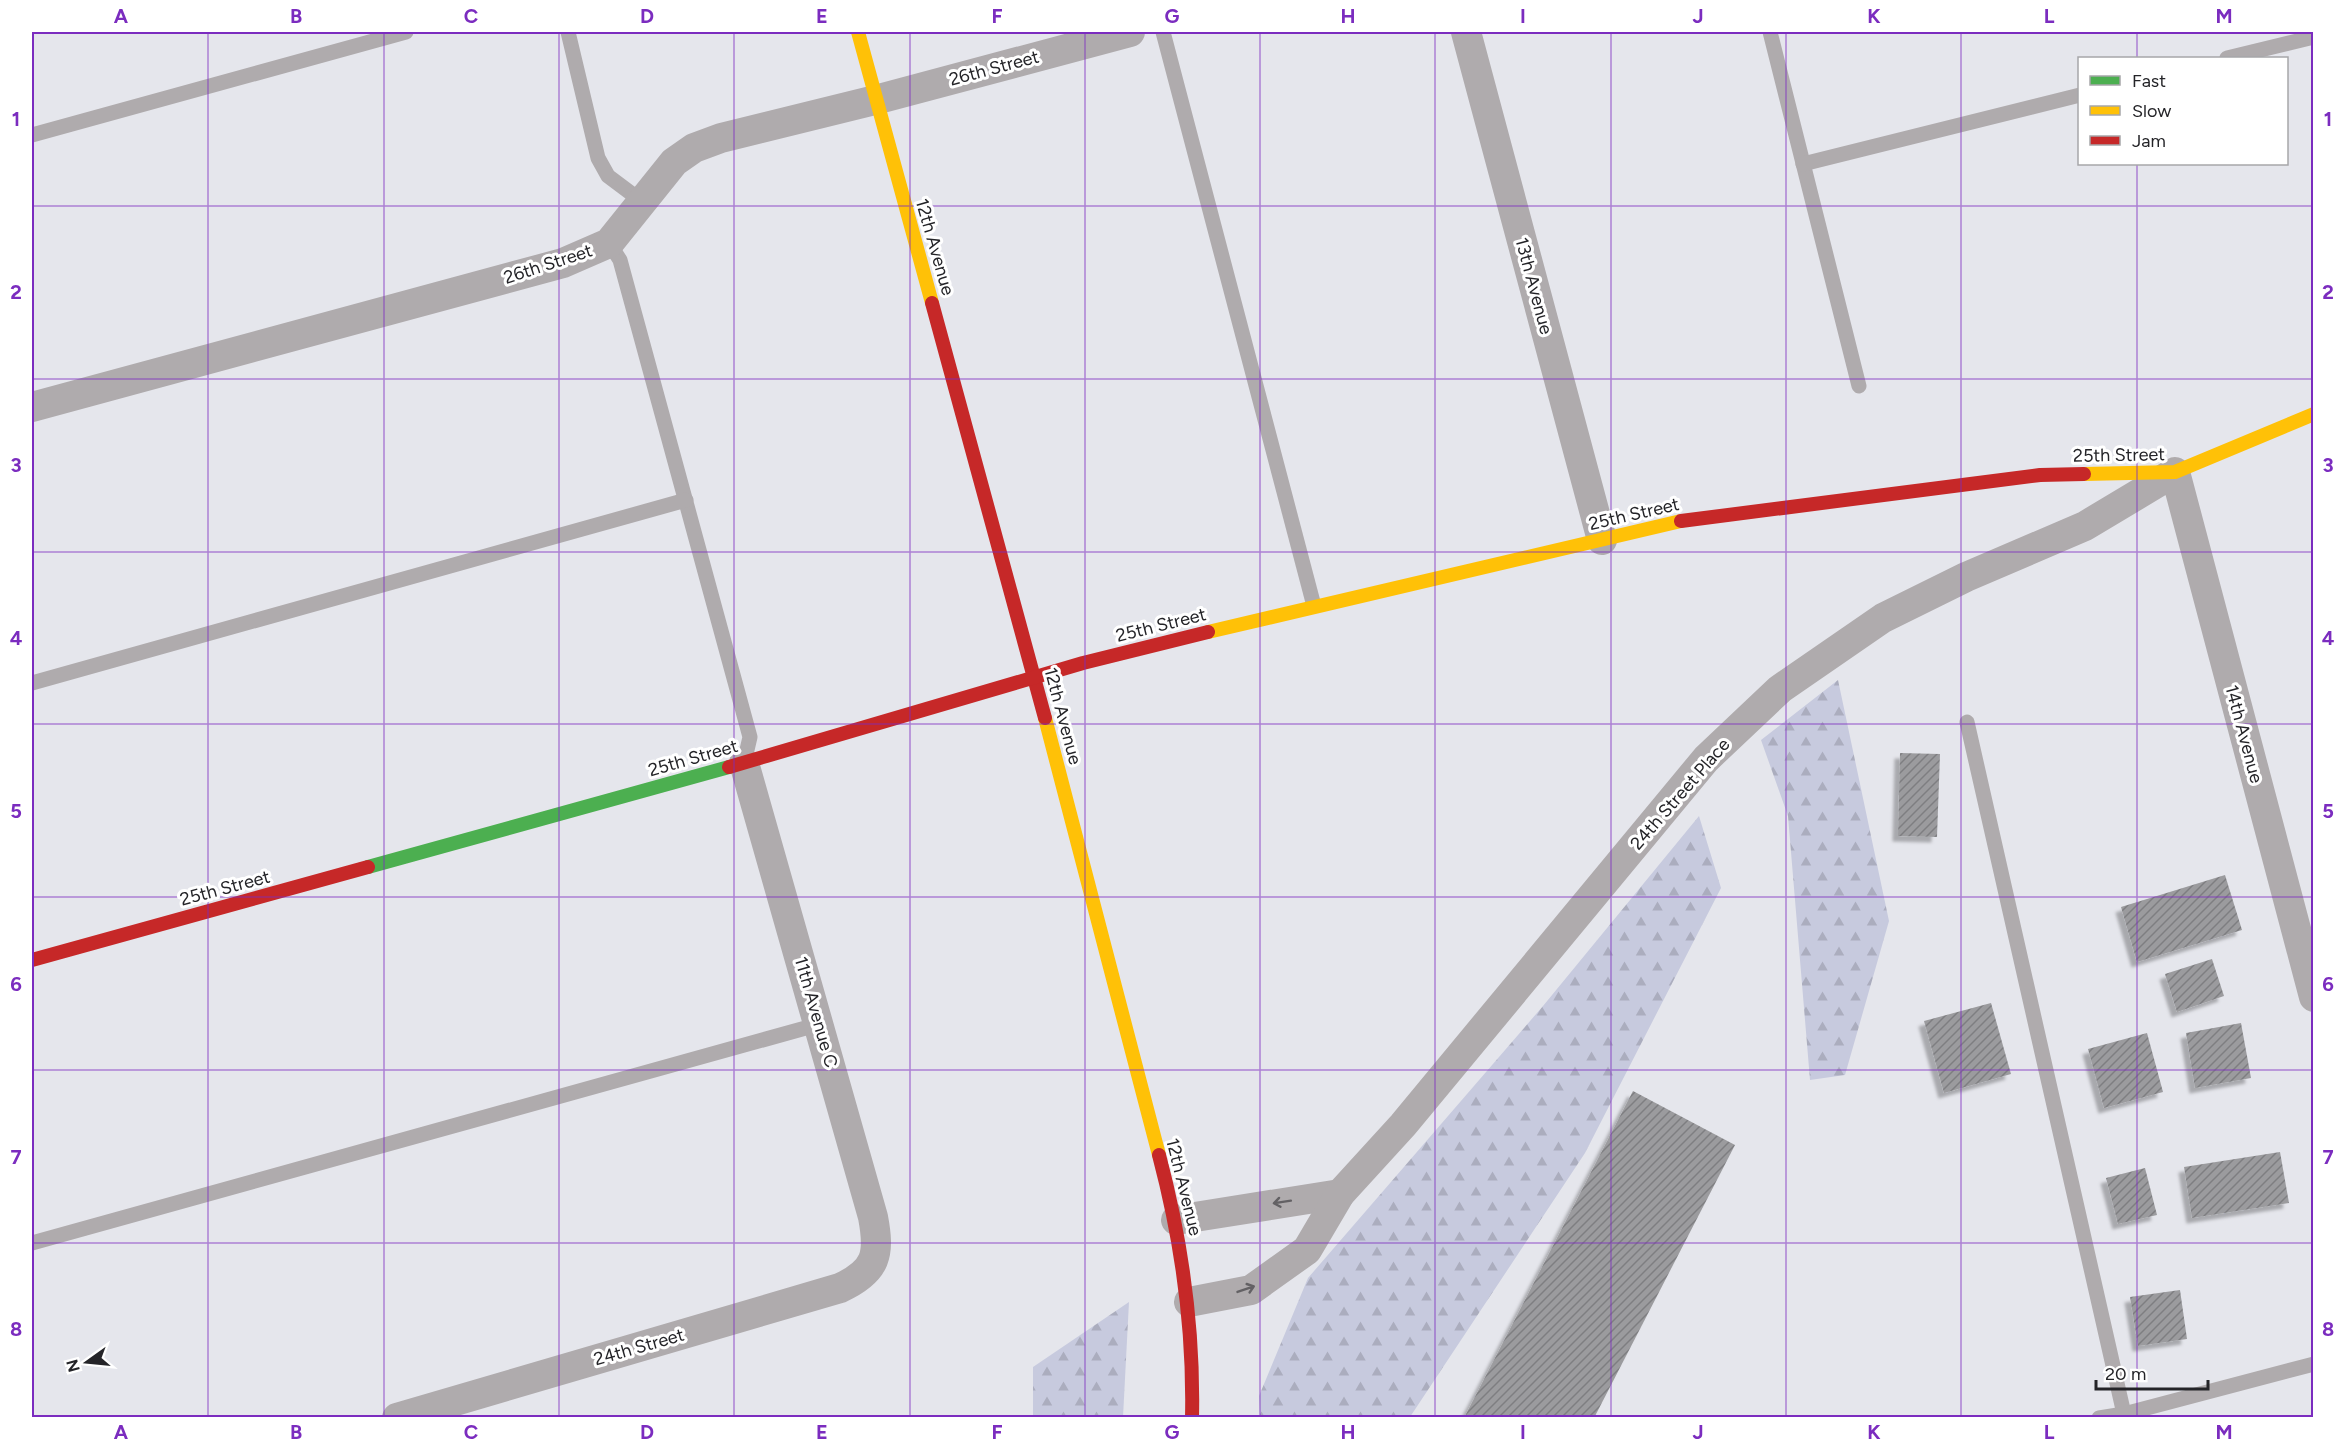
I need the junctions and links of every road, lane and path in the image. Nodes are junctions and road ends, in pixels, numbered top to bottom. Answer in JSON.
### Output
{"nodes":[{"id":1,"x":406,"y":32,"type":"edge"},
{"id":2,"x":568,"y":32,"type":"edge"},
{"id":3,"x":858,"y":32,"type":"edge"},
{"id":4,"x":1130,"y":32,"type":"edge"},
{"id":5,"x":1163,"y":32,"type":"edge"},
{"id":6,"x":1466,"y":32,"type":"edge"},
{"id":7,"x":1770,"y":32,"type":"edge"},
{"id":8,"x":2313,"y":37,"type":"edge"},
{"id":9,"x":2231,"y":57,"type":"edge"},
{"id":10,"x":2078,"y":95,"type":"edge"},
{"id":11,"x":875,"y":100,"type":"junction"},
{"id":12,"x":32,"y":135,"type":"edge"},
{"id":13,"x":1803,"y":164,"type":"junction"},
{"id":14,"x":644,"y":203,"type":"junction"},
{"id":15,"x":609,"y":243,"type":"junction"},
{"id":16,"x":1858,"y":386,"type":"dead end"},
{"id":17,"x":32,"y":407,"type":"edge"},
{"id":18,"x":2313,"y":414,"type":"edge"},
{"id":19,"x":2175,"y":472,"type":"junction"},
{"id":20,"x":686,"y":500,"type":"junction"},
{"id":21,"x":1602,"y":540,"type":"junction"},
{"id":22,"x":1314,"y":606,"type":"junction"},
{"id":23,"x":1035,"y":679,"type":"junction"},
{"id":24,"x":32,"y":683,"type":"edge"},
{"id":25,"x":1967,"y":722,"type":"dead end"},
{"id":26,"x":744,"y":763,"type":"junction"},
{"id":27,"x":32,"y":960,"type":"edge"},
{"id":28,"x":2313,"y":997,"type":"edge"},
{"id":29,"x":820,"y":1024,"type":"junction"},
{"id":30,"x":1340,"y":1194,"type":"junction"},
{"id":31,"x":1176,"y":1220,"type":"junction"},
{"id":32,"x":32,"y":1243,"type":"edge"},
{"id":33,"x":874,"y":1262,"type":"joint"},
{"id":34,"x":1189,"y":1302,"type":"junction"},
{"id":35,"x":2313,"y":1364,"type":"edge"},
{"id":36,"x":2124,"y":1414,"type":"junction"},
{"id":37,"x":396,"y":1418,"type":"edge"},
{"id":38,"x":1192,"y":1418,"type":"edge"},
{"id":39,"x":2098,"y":1418,"type":"edge"}],
"edges":[{"from":1,"to":12,"type":"lane"},
{"from":2,"to":14,"type":"lane"},
{"from":3,"to":11,"type":"street","name":"12th Avenue"},
{"from":4,"to":11,"type":"street","name":"26th Street"},
{"from":5,"to":22,"type":"lane"},
{"from":6,"to":21,"type":"street","name":"13th Avenue"},
{"from":7,"to":13,"type":"lane"},
{"from":8,"to":9,"type":"lane"},
{"from":10,"to":13,"type":"lane"},
{"from":11,"to":14,"type":"street","name":"26th Street"},
{"from":11,"to":23,"type":"street","name":"12th Avenue"},
{"from":13,"to":16,"type":"lane"},
{"from":14,"to":15,"type":"street","name":"26th Street"},
{"from":15,"to":17,"type":"street","name":"26th Street"},
{"from":15,"to":20,"type":"lane"},
{"from":18,"to":19,"type":"street","name":"25th Street"},
{"from":19,"to":21,"type":"street","name":"25th Street"},
{"from":19,"to":28,"type":"street","name":"14th Avenue"},
{"from":19,"to":30,"type":"street","name":"24th Street Place"},
{"from":20,"to":24,"type":"lane"},
{"from":20,"to":26,"type":"lane"},
{"from":21,"to":22,"type":"street","name":"25th Street"},
{"from":22,"to":23,"type":"street","name":"25th Street"},
{"from":23,"to":26,"type":"street","name":"25th Street"},
{"from":23,"to":31,"type":"street","name":"12th Avenue"},
{"from":25,"to":36,"type":"lane"},
{"from":26,"to":27,"type":"street","name":"25th Street"},
{"from":26,"to":29,"type":"street","name":"11th Avenue C"},
{"from":29,"to":32,"type":"lane"},
{"from":29,"to":33,"type":"street","name":"11th Avenue C"},
{"from":30,"to":31,"type":"street","one_way":true},
{"from":34,"to":30,"type":"street","name":"24th Street Place","one_way":true},
{"from":31,"to":34,"type":"street","name":"12th Avenue"},
{"from":33,"to":37,"type":"street","name":"24th Street"},
{"from":34,"to":38,"type":"street","name":"12th Avenue"},
{"from":35,"to":36,"type":"lane"},
{"from":36,"to":39,"type":"lane"}]}
